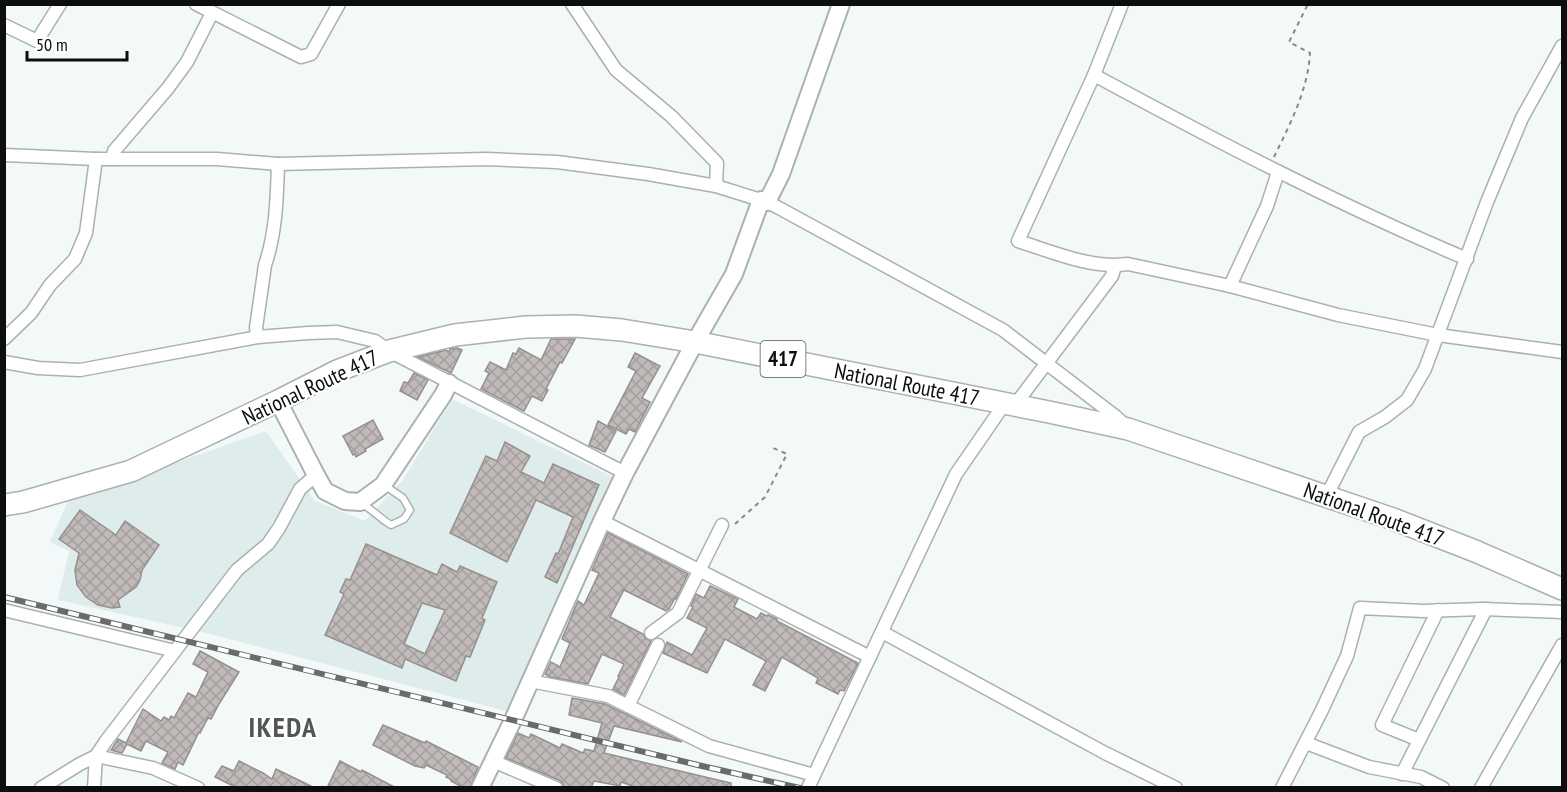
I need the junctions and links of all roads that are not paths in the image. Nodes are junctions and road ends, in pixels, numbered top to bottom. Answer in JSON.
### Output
{"nodes":[{"id":1,"x":60,"y":4,"type":"edge"},
{"id":2,"x":196,"y":4,"type":"edge"},
{"id":3,"x":339,"y":4,"type":"edge"},
{"id":4,"x":572,"y":4,"type":"edge"},
{"id":5,"x":842,"y":4,"type":"edge"},
{"id":6,"x":1122,"y":4,"type":"edge"},
{"id":7,"x":212,"y":13,"type":"junction"},
{"id":8,"x":4,"y":24,"type":"edge"},
{"id":9,"x":1563,"y":46,"type":"edge"},
{"id":10,"x":1094,"y":75,"type":"junction"},
{"id":11,"x":4,"y":155,"type":"edge"},
{"id":12,"x":96,"y":159,"type":"junction"},
{"id":13,"x":112,"y":159,"type":"junction"},
{"id":14,"x":278,"y":164,"type":"junction"},
{"id":15,"x":1273,"y":170,"type":"junction"},
{"id":16,"x":716,"y":186,"type":"junction"},
{"id":17,"x":764,"y":201,"type":"junction"},
{"id":18,"x":1467,"y":259,"type":"junction"},
{"id":19,"x":1115,"y":266,"type":"junction"},
{"id":20,"x":1230,"y":286,"type":"junction"},
{"id":21,"x":1438,"y":335,"type":"junction"},
{"id":22,"x":258,"y":337,"type":"junction"},
{"id":23,"x":4,"y":339,"type":"edge"},
{"id":24,"x":694,"y":342,"type":"junction"},
{"id":25,"x":389,"y":351,"type":"junction"},
{"id":26,"x":1563,"y":352,"type":"edge"},
{"id":27,"x":4,"y":362,"type":"edge"},
{"id":28,"x":1045,"y":363,"type":"junction"},
{"id":29,"x":449,"y":383,"type":"junction"},
{"id":30,"x":278,"y":401,"type":"junction"},
{"id":31,"x":1010,"y":404,"type":"junction"},
{"id":32,"x":1128,"y":429,"type":"junction"},
{"id":33,"x":625,"y":473,"type":"junction"},
{"id":34,"x":316,"y":476,"type":"junction"},
{"id":35,"x":383,"y":485,"type":"junction"},
{"id":36,"x":1327,"y":495,"type":"junction"},
{"id":37,"x":360,"y":502,"type":"junction"},
{"id":38,"x":4,"y":505,"type":"edge"},
{"id":39,"x":602,"y":520,"type":"junction"},
{"id":40,"x":721,"y":528,"type":"road end"},
{"id":41,"x":700,"y":570,"type":"junction"},
{"id":42,"x":1563,"y":590,"type":"edge"},
{"id":43,"x":1486,"y":609,"type":"junction"},
{"id":44,"x":4,"y":610,"type":"edge"},
{"id":45,"x":1438,"y":610,"type":"junction"},
{"id":46,"x":1563,"y":612,"type":"edge"},
{"id":47,"x":882,"y":632,"type":"junction"},
{"id":48,"x":651,"y":633,"type":"dead end"},
{"id":49,"x":658,"y":645,"type":"dead end"},
{"id":50,"x":1563,"y":645,"type":"edge"},
{"id":51,"x":175,"y":651,"type":"junction"},
{"id":52,"x":870,"y":657,"type":"junction"},
{"id":53,"x":530,"y":681,"type":"junction"},
{"id":54,"x":628,"y":706,"type":"junction"},
{"id":55,"x":1419,"y":740,"type":"junction"},
{"id":56,"x":1306,"y":743,"type":"junction"},
{"id":57,"x":96,"y":756,"type":"junction"},
{"id":58,"x":493,"y":761,"type":"junction"},
{"id":59,"x":1402,"y":774,"type":"junction"},
{"id":60,"x":814,"y":775,"type":"junction"},
{"id":61,"x":41,"y":788,"type":"edge"},
{"id":62,"x":94,"y":788,"type":"edge"},
{"id":63,"x":198,"y":788,"type":"edge"},
{"id":64,"x":480,"y":788,"type":"edge"},
{"id":65,"x":556,"y":788,"type":"edge"},
{"id":66,"x":808,"y":788,"type":"edge"},
{"id":67,"x":1176,"y":788,"type":"edge"},
{"id":68,"x":1282,"y":788,"type":"edge"},
{"id":69,"x":1443,"y":788,"type":"edge"},
{"id":70,"x":1481,"y":788,"type":"edge"}],
"edges":[{"from":1,"to":8,"type":"street"},
{"from":2,"to":7,"type":"street"},
{"from":3,"to":7,"type":"street"},
{"from":4,"to":16,"type":"street"},
{"from":5,"to":17,"type":"street"},
{"from":6,"to":10,"type":"street"},
{"from":7,"to":13,"type":"street"},
{"from":9,"to":18,"type":"street"},
{"from":10,"to":15,"type":"street"},
{"from":10,"to":19,"type":"street"},
{"from":11,"to":12,"type":"street"},
{"from":12,"to":13,"type":"street"},
{"from":12,"to":23,"type":"street"},
{"from":13,"to":14,"type":"street"},
{"from":14,"to":16,"type":"street"},
{"from":14,"to":22,"type":"street"},
{"from":15,"to":18,"type":"street"},
{"from":15,"to":20,"type":"street"},
{"from":16,"to":17,"type":"street"},
{"from":17,"to":24,"type":"street"},
{"from":17,"to":28,"type":"street"},
{"from":18,"to":21,"type":"street"},
{"from":19,"to":20,"type":"street"},
{"from":19,"to":28,"type":"street"},
{"from":20,"to":21,"type":"street"},
{"from":21,"to":26,"type":"street"},
{"from":21,"to":36,"type":"street"},
{"from":22,"to":25,"type":"street"},
{"from":22,"to":27,"type":"street"},
{"from":24,"to":25,"type":"highway","name":"National Route 417","number":"417"},
{"from":24,"to":31,"type":"highway","name":"National Route 417","number":"417"},
{"from":24,"to":33,"type":"street"},
{"from":25,"to":29,"type":"street"},
{"from":25,"to":30,"type":"highway","name":"National Route 417","number":"417"},
{"from":28,"to":31,"type":"street"},
{"from":28,"to":32,"type":"street"},
{"from":29,"to":33,"type":"street"},
{"from":29,"to":35,"type":"street"},
{"from":30,"to":34,"type":"street"},
{"from":30,"to":38,"type":"highway","name":"National Route 417","number":"417"},
{"from":31,"to":32,"type":"highway","name":"National Route 417","number":"417"},
{"from":31,"to":47,"type":"street"},
{"from":32,"to":36,"type":"highway","name":"National Route 417","number":"417"},
{"from":33,"to":39,"type":"street"},
{"from":34,"to":37,"type":"street"},
{"from":34,"to":51,"type":"street"},
{"from":35,"to":37,"type":"street"},
{"from":35,"to":37,"type":"lane"},
{"from":36,"to":42,"type":"highway","name":"National Route 417","number":"417"},
{"from":39,"to":41,"type":"street"},
{"from":39,"to":53,"type":"street"},
{"from":40,"to":41,"type":"street"},
{"from":41,"to":48,"type":"street"},
{"from":41,"to":52,"type":"street"},
{"from":43,"to":45,"type":"street"},
{"from":43,"to":46,"type":"street"},
{"from":43,"to":55,"type":"street"},
{"from":44,"to":51,"type":"street"},
{"from":45,"to":55,"type":"street"},
{"from":45,"to":56,"type":"street"},
{"from":47,"to":52,"type":"street"},
{"from":47,"to":67,"type":"street"},
{"from":49,"to":54,"type":"street"},
{"from":50,"to":70,"type":"street"},
{"from":51,"to":57,"type":"street"},
{"from":52,"to":60,"type":"street"},
{"from":53,"to":54,"type":"street"},
{"from":53,"to":58,"type":"street"},
{"from":54,"to":60,"type":"street"},
{"from":55,"to":59,"type":"street"},
{"from":56,"to":59,"type":"street"},
{"from":56,"to":68,"type":"street"},
{"from":57,"to":61,"type":"street"},
{"from":57,"to":62,"type":"street"},
{"from":57,"to":63,"type":"street"},
{"from":58,"to":64,"type":"street"},
{"from":58,"to":65,"type":"street"},
{"from":59,"to":69,"type":"street"},
{"from":60,"to":66,"type":"street"}]}
